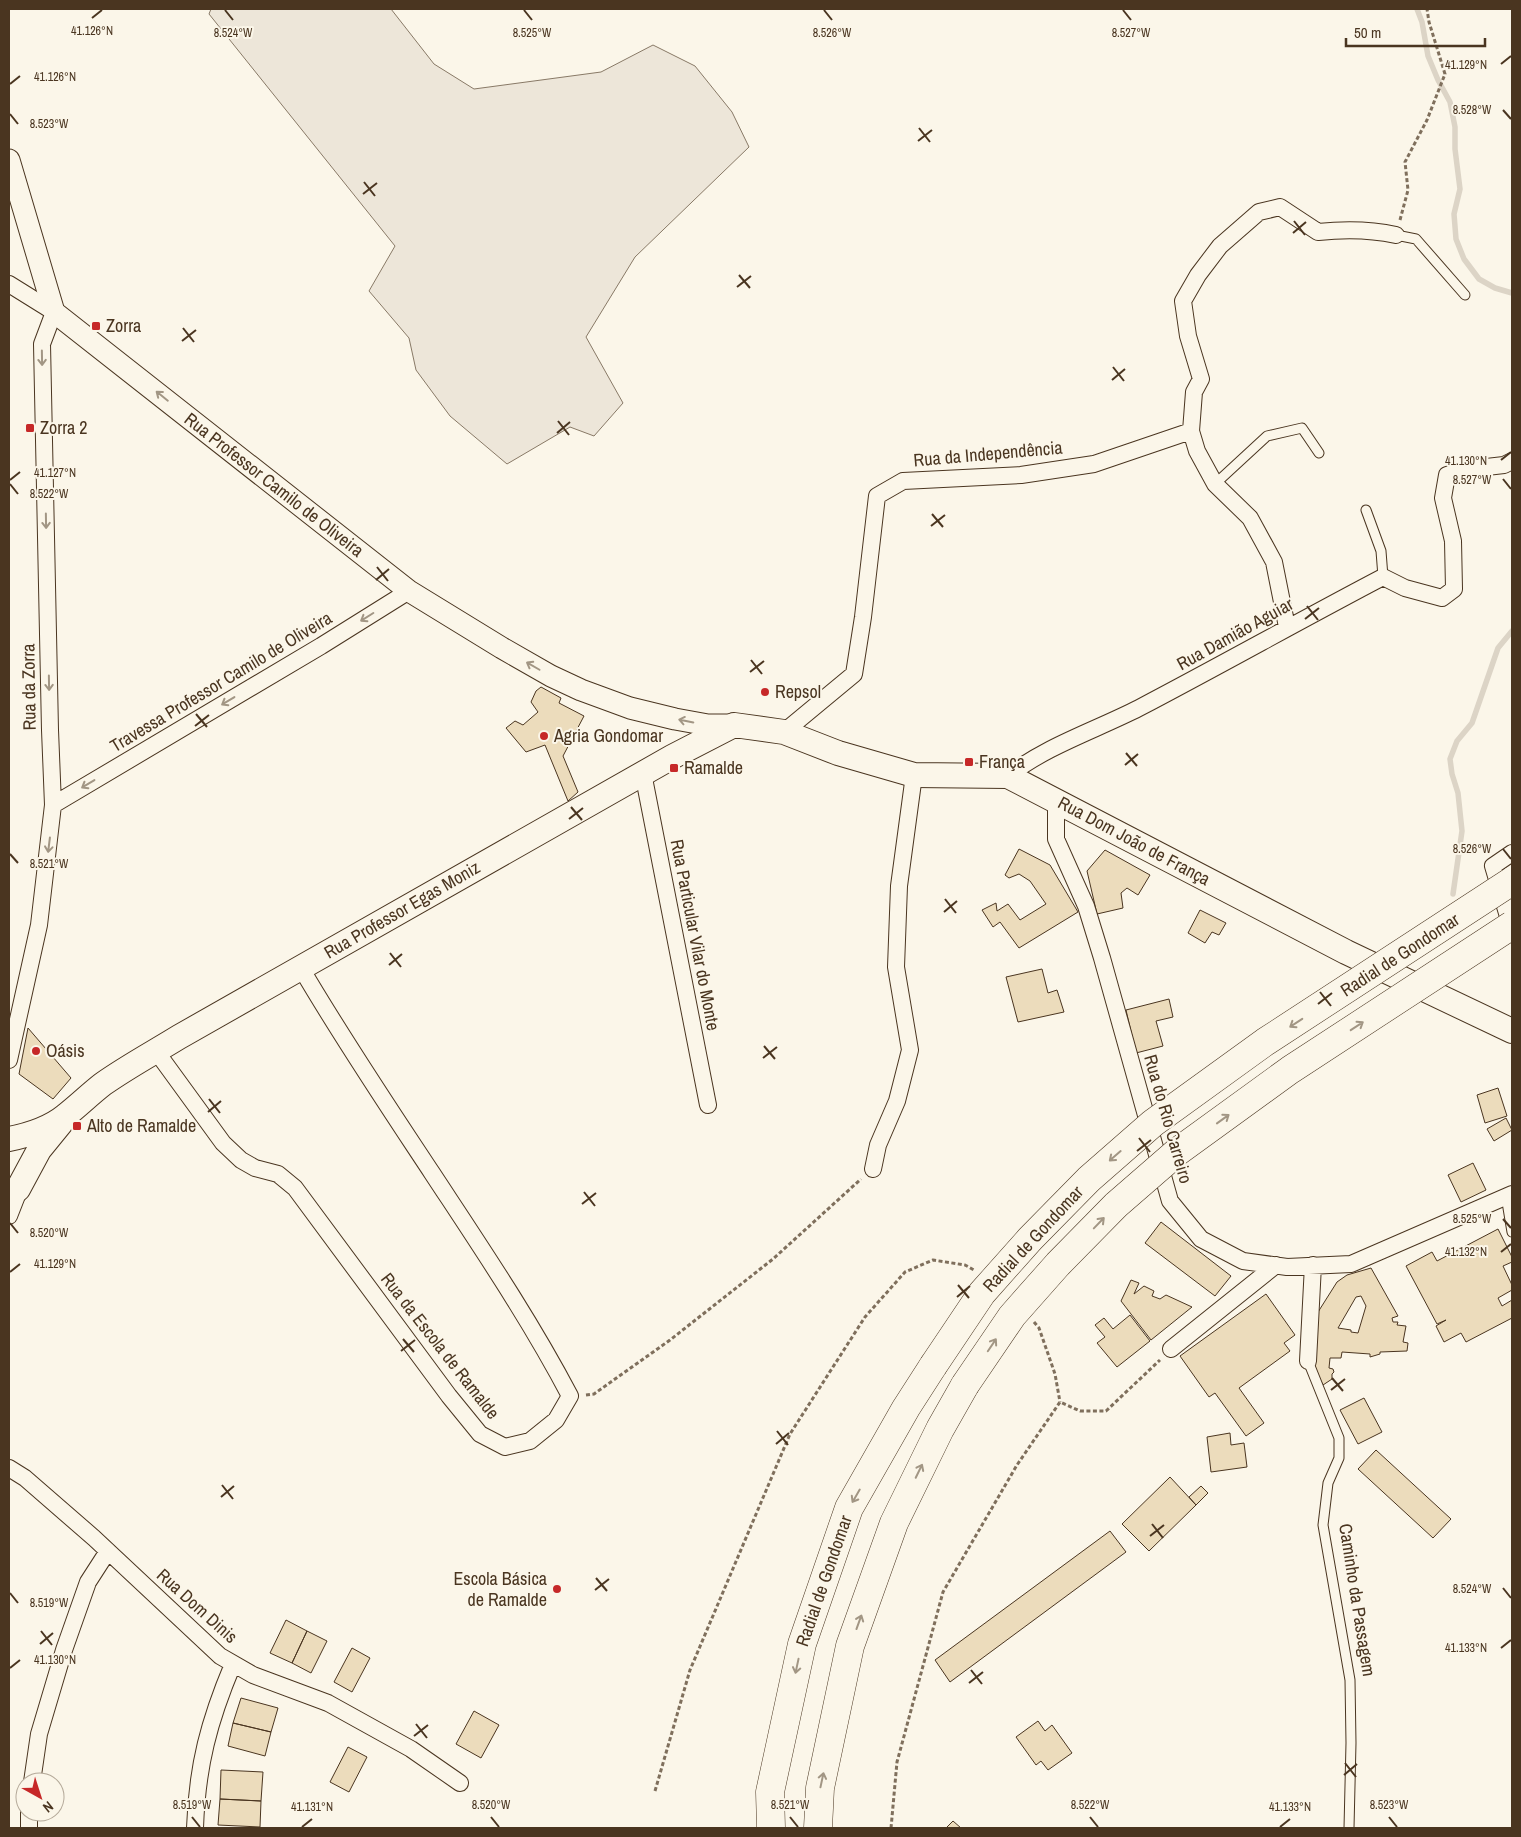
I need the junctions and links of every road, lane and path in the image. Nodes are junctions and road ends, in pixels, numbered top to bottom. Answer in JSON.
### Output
{"nodes":[{"id":1,"x":1427,"y":9,"type":"edge"},
{"id":2,"x":9,"y":160,"type":"edge"},
{"id":3,"x":1396,"y":235,"type":"junction"},
{"id":4,"x":9,"y":284,"type":"edge"},
{"id":5,"x":1465,"y":295,"type":"dead end"},
{"id":6,"x":54,"y":312,"type":"junction"},
{"id":7,"x":1191,"y":431,"type":"junction"},
{"id":8,"x":1319,"y":453,"type":"dead end"},
{"id":9,"x":1512,"y":461,"type":"edge"},
{"id":10,"x":1215,"y":484,"type":"junction"},
{"id":11,"x":1366,"y":510,"type":"dead end"},
{"id":12,"x":1383,"y":577,"type":"junction"},
{"id":13,"x":408,"y":591,"type":"junction"},
{"id":14,"x":1287,"y":627,"type":"junction"},
{"id":15,"x":734,"y":725,"type":"junction"},
{"id":16,"x":784,"y":732,"type":"junction"},
{"id":17,"x":643,"y":773,"type":"junction"},
{"id":18,"x":914,"y":775,"type":"junction"},
{"id":19,"x":1008,"y":776,"type":"junction"},
{"id":20,"x":1056,"y":800,"type":"junction"},
{"id":21,"x":53,"y":805,"type":"junction"},
{"id":22,"x":1512,"y":853,"type":"edge"},
{"id":23,"x":1512,"y":881,"type":"edge"},
{"id":24,"x":1512,"y":925,"type":"edge"},
{"id":25,"x":1512,"y":930,"type":"edge"},
{"id":26,"x":301,"y":968,"type":"junction"},
{"id":27,"x":1512,"y":1031,"type":"edge"},
{"id":28,"x":156,"y":1052,"type":"junction"},
{"id":29,"x":9,"y":1060,"type":"edge"},
{"id":30,"x":708,"y":1105,"type":"dead end"},
{"id":31,"x":78,"y":1106,"type":"junction"},
{"id":32,"x":9,"y":1139,"type":"edge"},
{"id":33,"x":9,"y":1145,"type":"edge"},
{"id":34,"x":873,"y":1169,"type":"joint"},
{"id":35,"x":16,"y":1188,"type":"edge"},
{"id":36,"x":1509,"y":1195,"type":"edge"},
{"id":37,"x":9,"y":1216,"type":"edge"},
{"id":38,"x":1512,"y":1232,"type":"edge"},
{"id":39,"x":1276,"y":1265,"type":"junction"},
{"id":40,"x":1312,"y":1266,"type":"junction"},
{"id":41,"x":980,"y":1274,"type":"dead end"},
{"id":42,"x":1033,"y":1320,"type":"dead end"},
{"id":43,"x":1171,"y":1349,"type":"joint"},
{"id":44,"x":1308,"y":1361,"type":"joint"},
{"id":45,"x":570,"y":1396,"type":"junction"},
{"id":46,"x":1060,"y":1402,"type":"junction"},
{"id":47,"x":9,"y":1468,"type":"edge"},
{"id":48,"x":108,"y":1551,"type":"junction"},
{"id":49,"x":233,"y":1664,"type":"junction"},
{"id":50,"x":33,"y":1772,"type":"edge"},
{"id":51,"x":460,"y":1783,"type":"dead end"},
{"id":52,"x":655,"y":1791,"type":"dead end"},
{"id":53,"x":770,"y":1792,"type":"junction"},
{"id":54,"x":196,"y":1828,"type":"edge"},
{"id":55,"x":761,"y":1828,"type":"edge"},
{"id":56,"x":771,"y":1828,"type":"edge"},
{"id":57,"x":818,"y":1828,"type":"edge"},
{"id":58,"x":890,"y":1828,"type":"edge"},
{"id":59,"x":1349,"y":1828,"type":"edge"}],
"edges":[{"from":1,"to":3,"type":"path"},
{"from":2,"to":6,"type":"street"},
{"from":3,"to":5,"type":"lane"},
{"from":3,"to":7,"type":"street"},
{"from":4,"to":6,"type":"street"},
{"from":13,"to":6,"type":"street","name":"Rua Professor Camilo de Oliveira","one_way":true},
{"from":6,"to":21,"type":"street","name":"Rua da Zorra","one_way":true},
{"from":7,"to":10,"type":"street"},
{"from":7,"to":16,"type":"street","name":"Rua da Independência"},
{"from":8,"to":10,"type":"lane"},
{"from":9,"to":12,"type":"street"},
{"from":10,"to":14,"type":"street"},
{"from":11,"to":12,"type":"lane"},
{"from":12,"to":14,"type":"street","name":"Rua Damião Aguiar"},
{"from":15,"to":13,"type":"street","name":"Rua Professor Camilo de Oliveira","one_way":true},
{"from":13,"to":21,"type":"street","name":"Travessa Professor Camilo de Oliveira","one_way":true},
{"from":14,"to":19,"type":"street","name":"Rua Damião Aguiar"},
{"from":15,"to":16,"type":"main road","name":"Rua Dom João de França"},
{"from":15,"to":17,"type":"main road","name":"Rua Professor Egas Moniz"},
{"from":16,"to":18,"type":"main road","name":"Rua Dom João de França"},
{"from":17,"to":26,"type":"main road","name":"Rua Professor Egas Moniz"},
{"from":17,"to":30,"type":"street","name":"Rua Particular Vilar do Monte"},
{"from":18,"to":19,"type":"main road","name":"Rua Dom João de França"},
{"from":18,"to":34,"type":"street"},
{"from":19,"to":20,"type":"main road","name":"Rua Dom João de França"},
{"from":20,"to":27,"type":"main road","name":"Rua Dom João de França"},
{"from":20,"to":39,"type":"street","name":"Rua do Rio Carreiro"},
{"from":21,"to":29,"type":"street","name":"Rua da Zorra","one_way":true},
{"from":22,"to":25,"type":"street"},
{"from":23,"to":53,"type":"highway","name":"Radial de Gondomar","one_way":true,"bridge":true},
{"from":57,"to":24,"type":"highway","name":"Radial de Gondomar","one_way":true,"bridge":true},
{"from":26,"to":28,"type":"main road","name":"Rua Professor Egas Moniz"},
{"from":26,"to":45,"type":"street"},
{"from":28,"to":31,"type":"main road","name":"Rua Professor Egas Moniz"},
{"from":28,"to":45,"type":"street","name":"Rua da Escola de Ramalde"},
{"from":31,"to":32,"type":"main road","name":"Rua Professor Egas Moniz"},
{"from":31,"to":35,"type":"main road","name":"Rua Professor Egas Moniz"},
{"from":33,"to":35,"type":"main road"},
{"from":34,"to":45,"type":"path"},
{"from":35,"to":37,"type":"street"},
{"from":36,"to":38,"type":"lane"},
{"from":36,"to":40,"type":"street","name":"Rua do Rio Carreiro"},
{"from":39,"to":40,"type":"street","name":"Rua do Rio Carreiro"},
{"from":39,"to":43,"type":"street"},
{"from":40,"to":44,"type":"street","name":"Caminho da Passagem"},
{"from":41,"to":52,"type":"path"},
{"from":42,"to":46,"type":"path"},
{"from":43,"to":46,"type":"path"},
{"from":44,"to":59,"type":"lane","name":"Caminho da Passagem"},
{"from":46,"to":58,"type":"path"},
{"from":47,"to":48,"type":"street","name":"Rua Dom Dinis"},
{"from":48,"to":49,"type":"street","name":"Rua Dom Dinis"},
{"from":48,"to":50,"type":"street"},
{"from":49,"to":51,"type":"street","name":"Rua Dom Dinis"},
{"from":49,"to":54,"type":"street"},
{"from":53,"to":55,"type":"highway"},
{"from":53,"to":56,"type":"highway","name":"Radial de Gondomar"}]}
